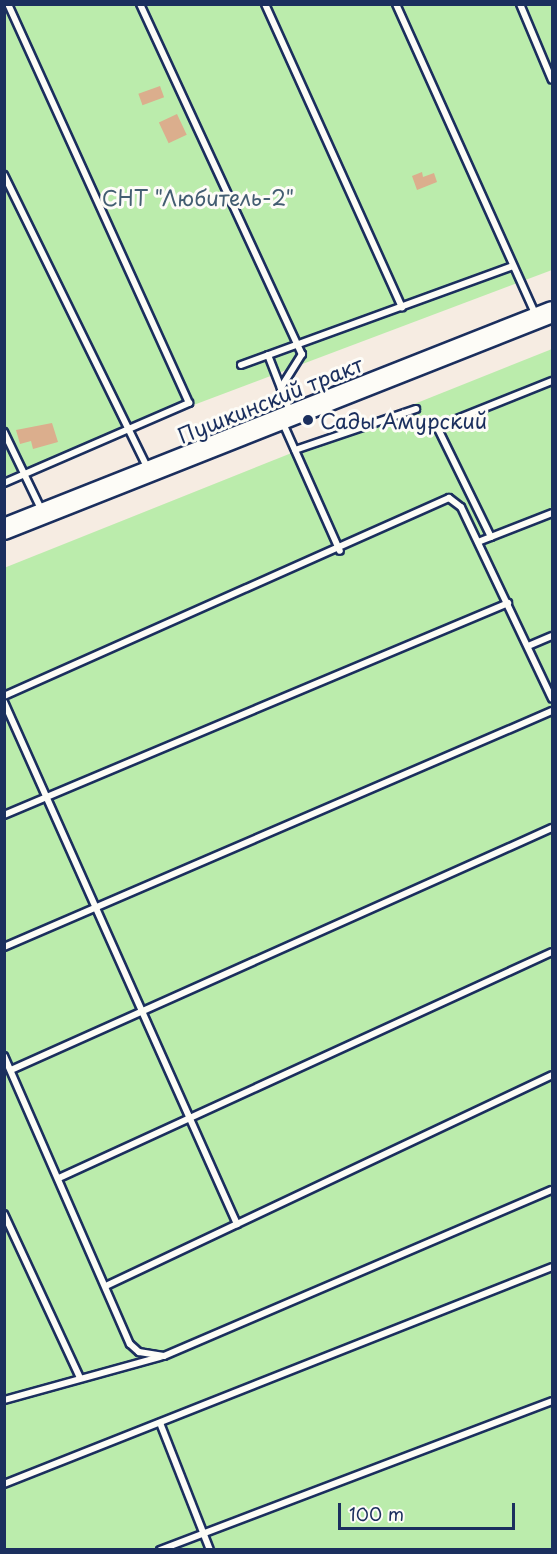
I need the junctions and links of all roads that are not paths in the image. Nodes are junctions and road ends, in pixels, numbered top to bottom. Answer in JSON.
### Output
{"nodes":[{"id":1,"x":8,"y":4,"type":"edge"},
{"id":2,"x":140,"y":4,"type":"edge"},
{"id":3,"x":265,"y":4,"type":"edge"},
{"id":4,"x":396,"y":4,"type":"edge"},
{"id":5,"x":520,"y":4,"type":"edge"},
{"id":6,"x":552,"y":80,"type":"edge"},
{"id":7,"x":4,"y":175,"type":"edge"},
{"id":8,"x":513,"y":266,"type":"junction"},
{"id":9,"x":402,"y":307,"type":"junction"},
{"id":10,"x":545,"y":315,"type":"edge"},
{"id":11,"x":296,"y":345,"type":"junction"},
{"id":12,"x":268,"y":356,"type":"junction"},
{"id":13,"x":241,"y":365,"type":"dead end"},
{"id":14,"x":552,"y":381,"type":"edge"},
{"id":15,"x":281,"y":388,"type":"junction"},
{"id":16,"x":416,"y":409,"type":"dead end"},
{"id":17,"x":287,"y":419,"type":"junction"},
{"id":18,"x":4,"y":432,"type":"edge"},
{"id":19,"x":132,"y":432,"type":"junction"},
{"id":20,"x":295,"y":450,"type":"junction"},
{"id":21,"x":149,"y":473,"type":"junction"},
{"id":22,"x":26,"y":475,"type":"junction"},
{"id":23,"x":4,"y":483,"type":"edge"},
{"id":24,"x":552,"y":513,"type":"edge"},
{"id":25,"x":43,"y":514,"type":"junction"},
{"id":26,"x":4,"y":529,"type":"edge"},
{"id":27,"x":491,"y":537,"type":"junction"},
{"id":28,"x":478,"y":542,"type":"junction"},
{"id":29,"x":340,"y":551,"type":"junction"},
{"id":30,"x":508,"y":603,"type":"junction"},
{"id":31,"x":552,"y":636,"type":"edge"},
{"id":32,"x":528,"y":646,"type":"junction"},
{"id":33,"x":4,"y":688,"type":"edge"},
{"id":34,"x":6,"y":698,"type":"edge"},
{"id":35,"x":552,"y":699,"type":"edge"},
{"id":36,"x":552,"y":711,"type":"edge"},
{"id":37,"x":45,"y":798,"type":"junction"},
{"id":38,"x":4,"y":815,"type":"edge"},
{"id":39,"x":552,"y":828,"type":"edge"},
{"id":40,"x":95,"y":908,"type":"junction"},
{"id":41,"x":4,"y":947,"type":"edge"},
{"id":42,"x":552,"y":952,"type":"edge"},
{"id":43,"x":142,"y":1012,"type":"junction"},
{"id":44,"x":4,"y":1056,"type":"edge"},
{"id":45,"x":11,"y":1070,"type":"junction"},
{"id":46,"x":552,"y":1075,"type":"edge"},
{"id":47,"x":189,"y":1119,"type":"junction"},
{"id":48,"x":59,"y":1178,"type":"junction"},
{"id":49,"x":552,"y":1190,"type":"edge"},
{"id":50,"x":4,"y":1214,"type":"edge"},
{"id":51,"x":237,"y":1224,"type":"junction"},
{"id":52,"x":552,"y":1267,"type":"edge"},
{"id":53,"x":108,"y":1285,"type":"junction"},
{"id":54,"x":164,"y":1356,"type":"junction"},
{"id":55,"x":80,"y":1378,"type":"junction"},
{"id":56,"x":5,"y":1398,"type":"edge"},
{"id":57,"x":552,"y":1401,"type":"edge"},
{"id":58,"x":160,"y":1423,"type":"junction"},
{"id":59,"x":4,"y":1484,"type":"edge"},
{"id":60,"x":203,"y":1533,"type":"junction"},
{"id":61,"x":160,"y":1550,"type":"edge"},
{"id":62,"x":210,"y":1550,"type":"edge"}],
"edges":[{"from":1,"to":19,"type":"lane"},
{"from":2,"to":11,"type":"lane"},
{"from":3,"to":9,"type":"lane"},
{"from":4,"to":8,"type":"lane"},
{"from":5,"to":6,"type":"lane"},
{"from":7,"to":19,"type":"lane"},
{"from":8,"to":9,"type":"lane"},
{"from":8,"to":10,"type":"lane"},
{"from":9,"to":11,"type":"lane"},
{"from":10,"to":17,"type":"main road","name":"Пушкинский тракт"},
{"from":11,"to":12,"type":"lane"},
{"from":11,"to":15,"type":"lane"},
{"from":12,"to":13,"type":"lane"},
{"from":12,"to":15,"type":"lane"},
{"from":14,"to":27,"type":"lane"},
{"from":15,"to":17,"type":"lane"},
{"from":16,"to":20,"type":"lane"},
{"from":17,"to":20,"type":"lane"},
{"from":17,"to":21,"type":"main road","name":"Пушкинский тракт"},
{"from":18,"to":22,"type":"lane"},
{"from":19,"to":21,"type":"lane"},
{"from":19,"to":22,"type":"lane"},
{"from":20,"to":29,"type":"lane"},
{"from":21,"to":25,"type":"main road","name":"Пушкинский тракт"},
{"from":22,"to":23,"type":"lane"},
{"from":22,"to":25,"type":"lane"},
{"from":24,"to":27,"type":"lane"},
{"from":25,"to":26,"type":"main road","name":"Пушкинский тракт"},
{"from":27,"to":28,"type":"lane"},
{"from":28,"to":29,"type":"lane"},
{"from":28,"to":30,"type":"lane"},
{"from":29,"to":34,"type":"lane"},
{"from":30,"to":32,"type":"lane"},
{"from":30,"to":37,"type":"lane"},
{"from":31,"to":32,"type":"lane"},
{"from":32,"to":35,"type":"lane"},
{"from":33,"to":34,"type":"lane"},
{"from":34,"to":37,"type":"lane"},
{"from":36,"to":40,"type":"lane"},
{"from":37,"to":38,"type":"lane"},
{"from":37,"to":40,"type":"lane"},
{"from":39,"to":43,"type":"lane"},
{"from":40,"to":41,"type":"lane"},
{"from":40,"to":43,"type":"lane"},
{"from":42,"to":47,"type":"lane"},
{"from":43,"to":45,"type":"lane"},
{"from":43,"to":47,"type":"lane"},
{"from":44,"to":45,"type":"lane"},
{"from":45,"to":48,"type":"lane"},
{"from":46,"to":51,"type":"lane"},
{"from":47,"to":48,"type":"lane"},
{"from":47,"to":51,"type":"lane"},
{"from":48,"to":53,"type":"lane"},
{"from":49,"to":54,"type":"lane"},
{"from":50,"to":55,"type":"lane"},
{"from":51,"to":53,"type":"lane"},
{"from":52,"to":58,"type":"lane"},
{"from":53,"to":54,"type":"lane"},
{"from":54,"to":55,"type":"lane"},
{"from":55,"to":56,"type":"lane"},
{"from":57,"to":60,"type":"lane"},
{"from":58,"to":59,"type":"lane"},
{"from":58,"to":60,"type":"lane"},
{"from":60,"to":61,"type":"lane"},
{"from":60,"to":62,"type":"lane"}]}
